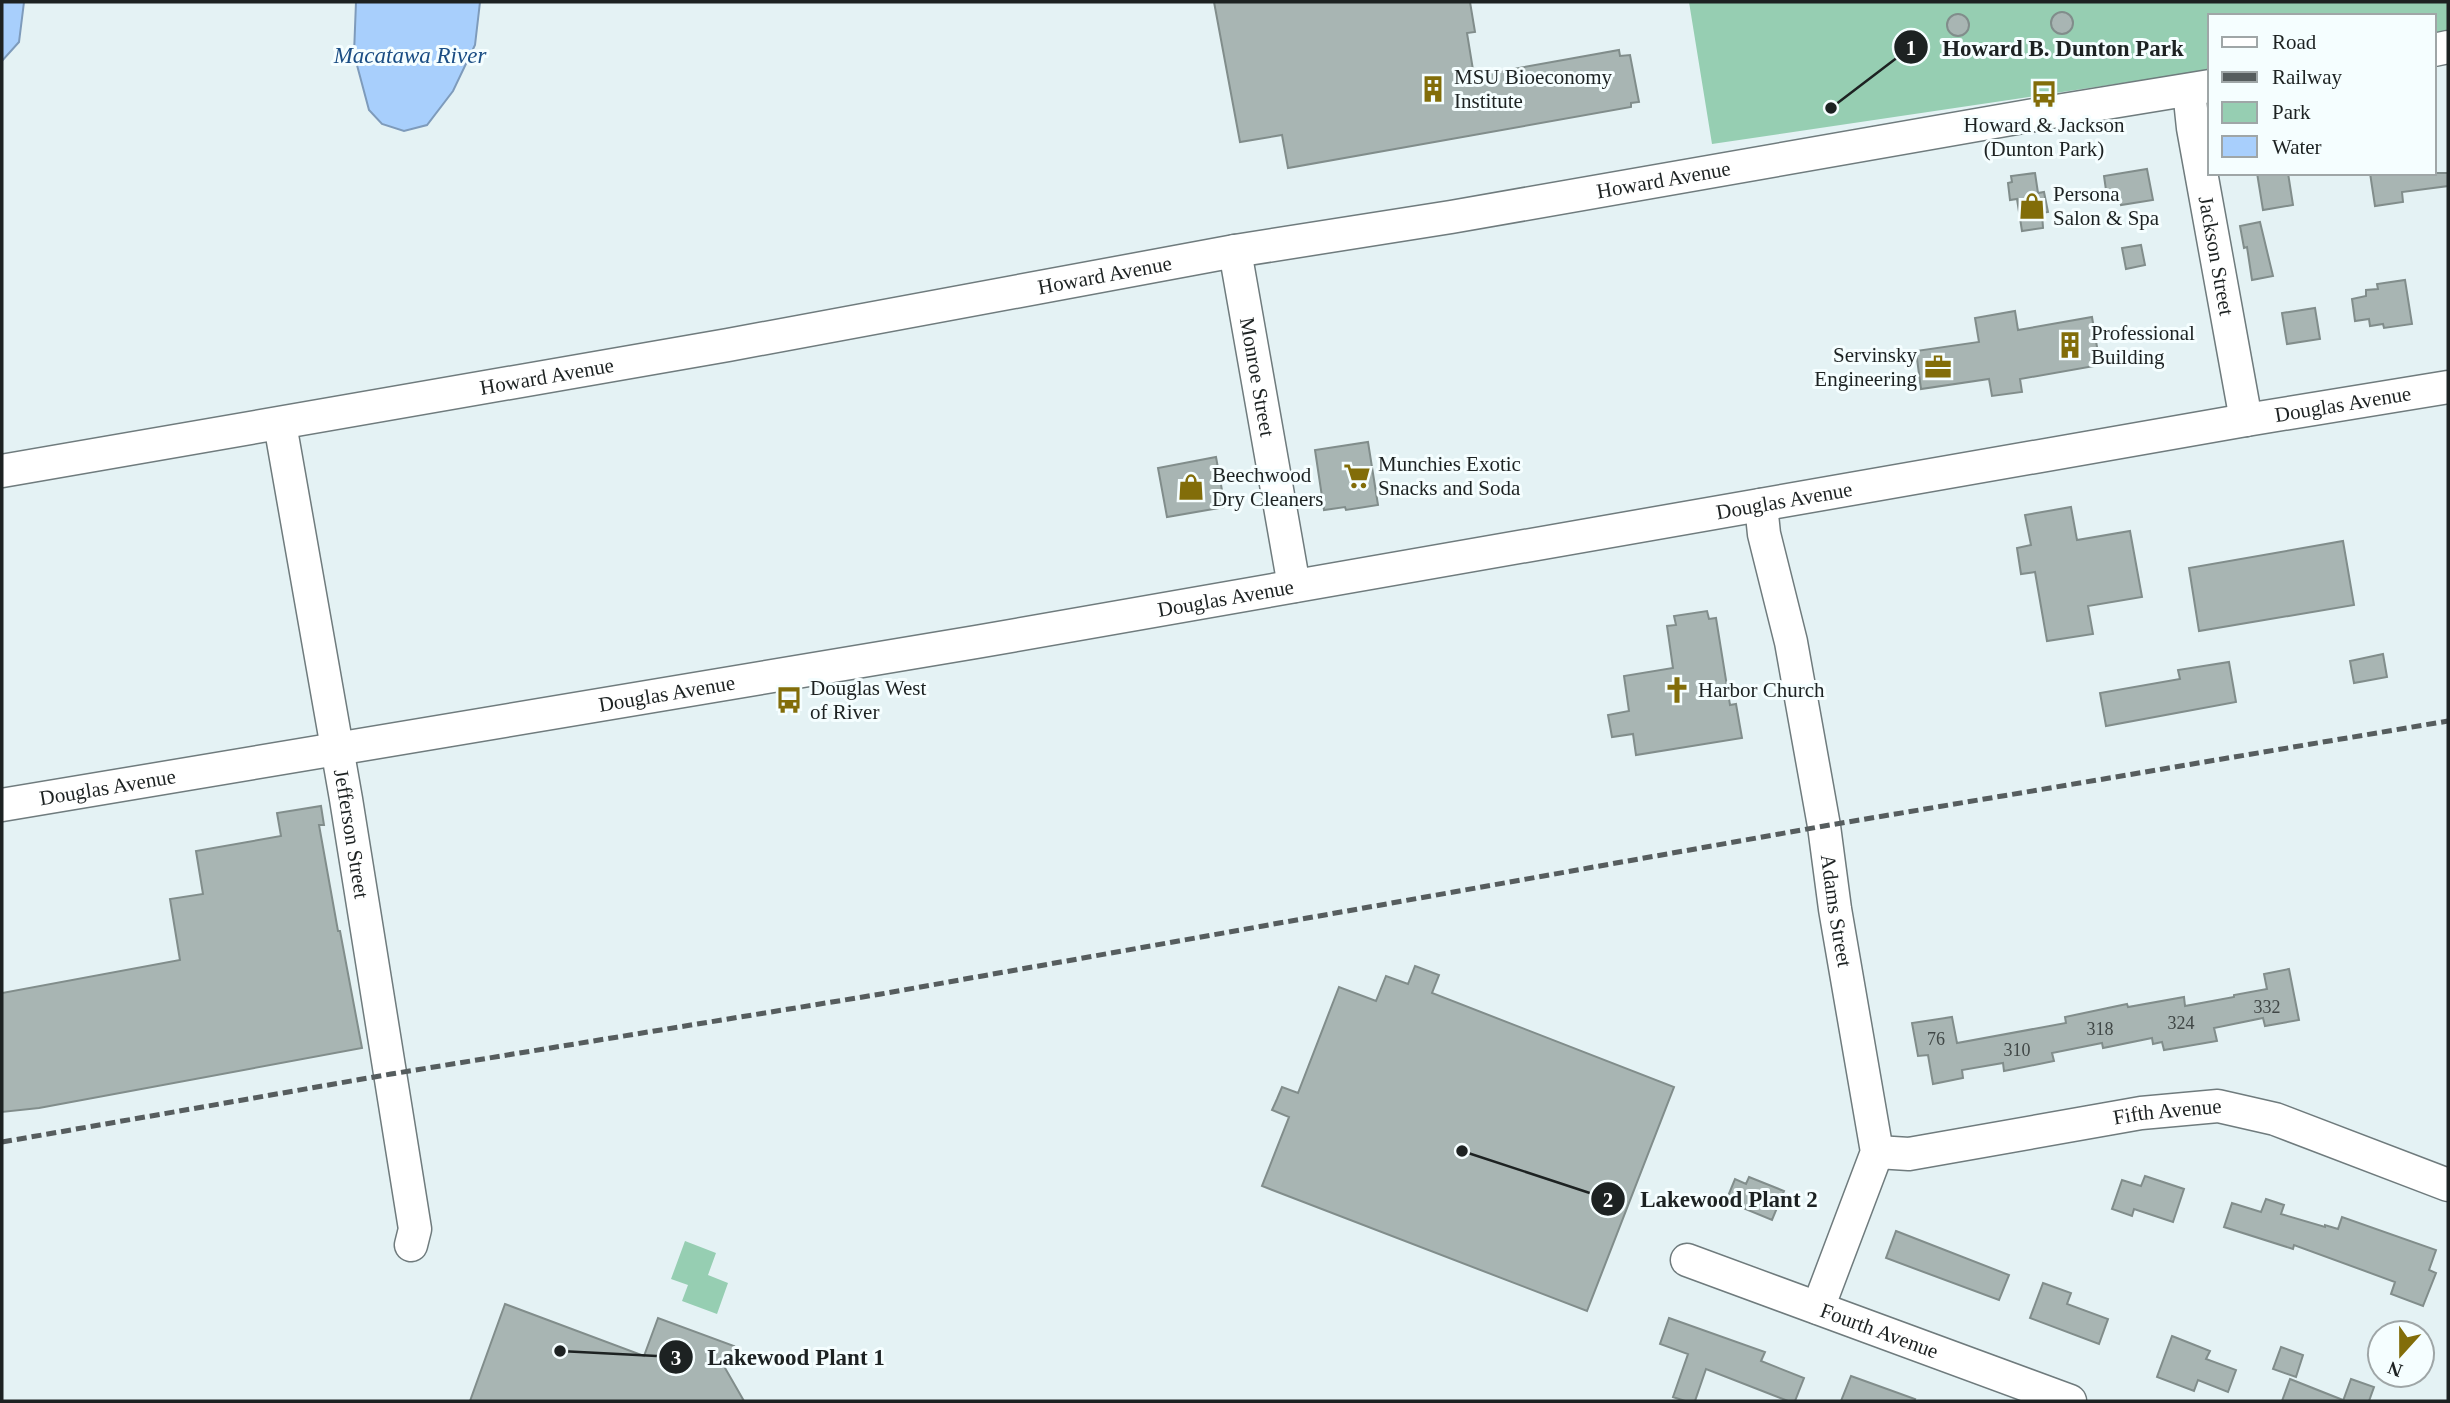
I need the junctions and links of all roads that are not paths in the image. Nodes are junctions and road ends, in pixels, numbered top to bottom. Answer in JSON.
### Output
{"nodes":[{"id":1,"x":2200,"y":88,"type":"edge"},
{"id":2,"x":1235,"y":251,"type":"junction"},
{"id":3,"x":2448,"y":387,"type":"edge"},
{"id":4,"x":2246,"y":421,"type":"junction"},
{"id":5,"x":280,"y":424,"type":"junction"},
{"id":6,"x":2,"y":471,"type":"edge"},
{"id":7,"x":1761,"y":505,"type":"junction"},
{"id":8,"x":1294,"y":586,"type":"junction"},
{"id":9,"x":337,"y":749,"type":"junction"},
{"id":10,"x":2,"y":805,"type":"edge"},
{"id":11,"x":1877,"y":1152,"type":"junction"},
{"id":12,"x":2448,"y":1185,"type":"edge"},
{"id":13,"x":411,"y":1245,"type":"dead end"},
{"id":14,"x":1687,"y":1260,"type":"dead end"},
{"id":15,"x":1818,"y":1308,"type":"junction"},
{"id":16,"x":2070,"y":1401,"type":"edge"}],
"edges":[{"from":1,"to":2,"type":"street","name":"Howard Avenue"},
{"from":1,"to":4,"type":"street","name":"Jackson Street"},
{"from":2,"to":5,"type":"street","name":"Howard Avenue"},
{"from":2,"to":8,"type":"street","name":"Monroe Street"},
{"from":3,"to":4,"type":"street","name":"Douglas Avenue"},
{"from":4,"to":7,"type":"street","name":"Douglas Avenue"},
{"from":5,"to":6,"type":"street","name":"Howard Avenue"},
{"from":5,"to":9,"type":"street","name":"Jefferson Street"},
{"from":7,"to":8,"type":"street","name":"Douglas Avenue"},
{"from":7,"to":11,"type":"street","name":"Adams Street"},
{"from":8,"to":9,"type":"street","name":"Douglas Avenue"},
{"from":9,"to":10,"type":"street","name":"Douglas Avenue"},
{"from":9,"to":13,"type":"street","name":"Jefferson Street"},
{"from":11,"to":12,"type":"street","name":"Fifth Avenue"},
{"from":11,"to":15,"type":"street"},
{"from":14,"to":15,"type":"street","name":"Fourth Avenue"},
{"from":15,"to":16,"type":"street","name":"Fourth Avenue"}]}
